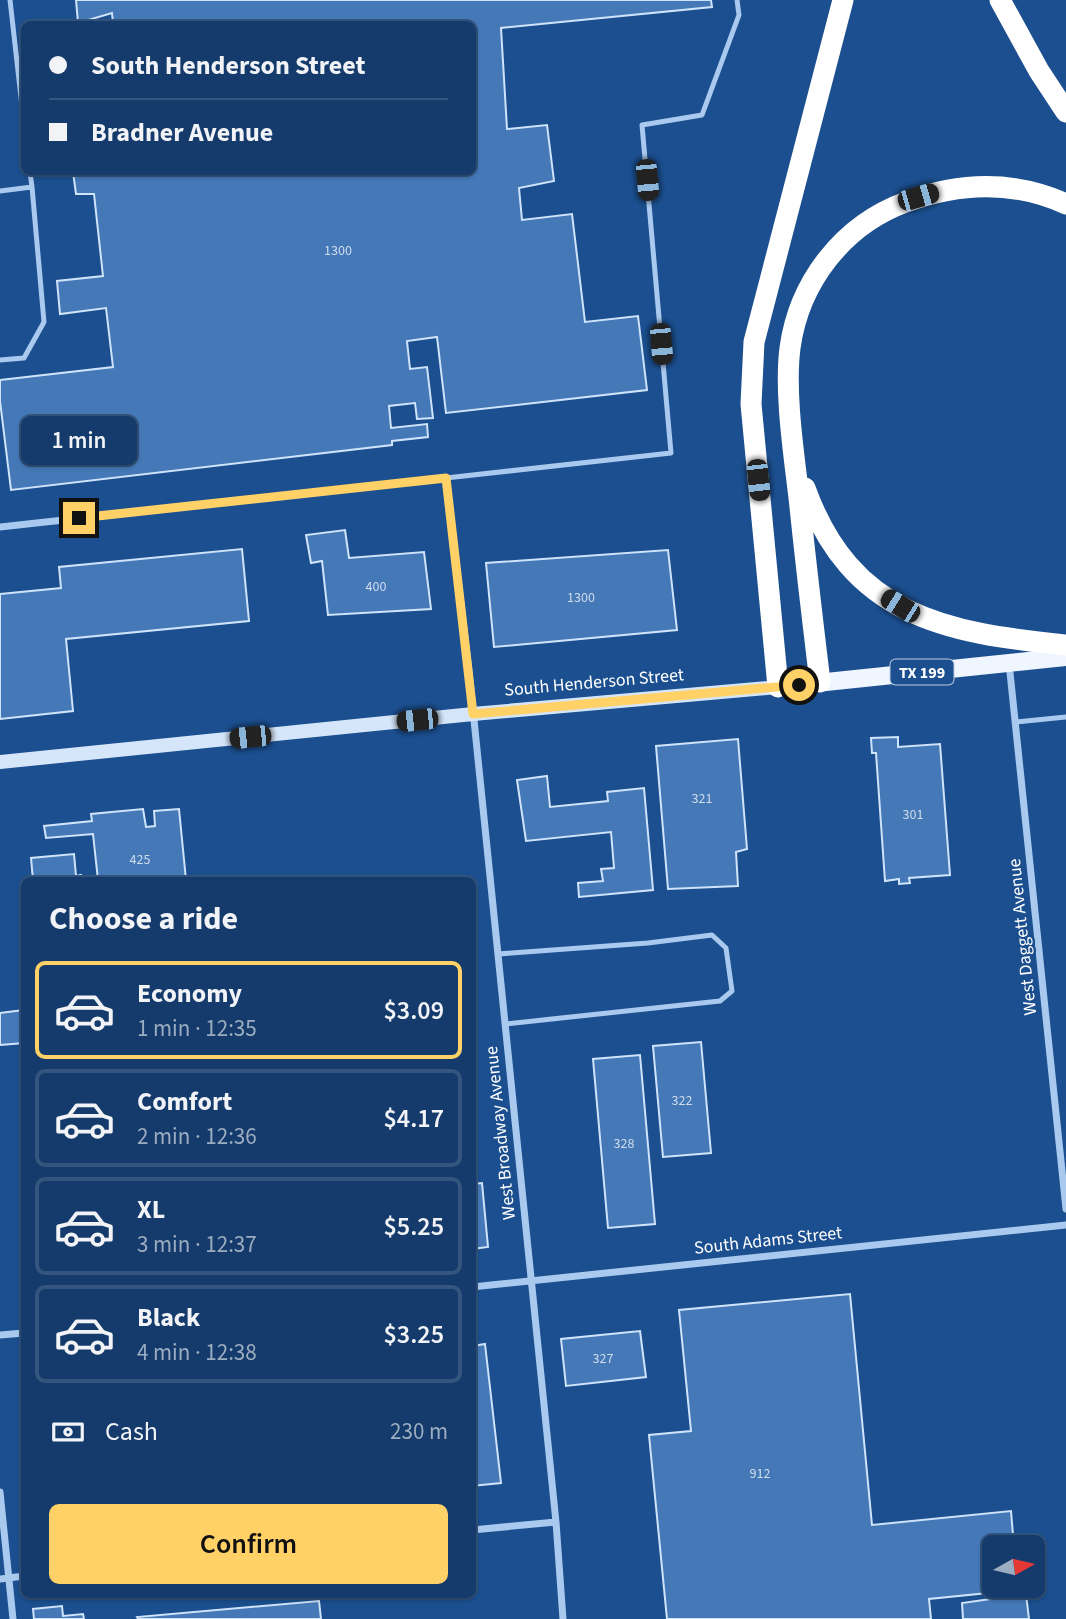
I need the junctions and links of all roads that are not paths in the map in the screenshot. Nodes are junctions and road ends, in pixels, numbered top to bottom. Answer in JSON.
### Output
{"nodes":[{"id":1,"x":10,"y":0,"type":"edge"},
{"id":2,"x":737,"y":0,"type":"edge"},
{"id":3,"x":843,"y":0,"type":"edge"},
{"id":4,"x":1000,"y":0,"type":"edge"},
{"id":5,"x":21,"y":97,"type":"edge"},
{"id":6,"x":1066,"y":112,"type":"edge"},
{"id":7,"x":30,"y":175,"type":"edge"},
{"id":8,"x":32,"y":187,"type":"junction"},
{"id":9,"x":0,"y":191,"type":"edge"},
{"id":10,"x":1066,"y":204,"type":"edge"},
{"id":11,"x":0,"y":360,"type":"edge"},
{"id":12,"x":794,"y":458,"type":"junction"},
{"id":13,"x":446,"y":478,"type":"junction"},
{"id":14,"x":0,"y":527,"type":"edge"},
{"id":15,"x":1066,"y":645,"type":"edge"},
{"id":16,"x":1066,"y":657,"type":"edge"},
{"id":17,"x":1009,"y":663,"type":"junction"},
{"id":18,"x":820,"y":682,"type":"junction"},
{"id":19,"x":778,"y":687,"type":"junction"},
{"id":20,"x":473,"y":714,"type":"junction"},
{"id":21,"x":1066,"y":717,"type":"edge"},
{"id":22,"x":1016,"y":722,"type":"junction"},
{"id":23,"x":0,"y":762,"type":"edge"},
{"id":24,"x":498,"y":954,"type":"junction"},
{"id":25,"x":505,"y":1024,"type":"junction"},
{"id":26,"x":1066,"y":1209,"type":"edge"},
{"id":27,"x":1066,"y":1225,"type":"edge"},
{"id":28,"x":531,"y":1281,"type":"junction"},
{"id":29,"x":476,"y":1287,"type":"edge"},
{"id":30,"x":21,"y":1333,"type":"edge"},
{"id":31,"x":0,"y":1335,"type":"edge"},
{"id":32,"x":0,"y":1492,"type":"edge"},
{"id":33,"x":556,"y":1522,"type":"junction"},
{"id":34,"x":476,"y":1530,"type":"edge"},
{"id":35,"x":4,"y":1578,"type":"edge"},
{"id":36,"x":13,"y":1619,"type":"edge"},
{"id":37,"x":563,"y":1619,"type":"edge"}],
"edges":[{"from":1,"to":5,"type":"lane"},
{"from":2,"to":13,"type":"lane"},
{"from":3,"to":19,"type":"highway"},
{"from":4,"to":6,"type":"highway"},
{"from":7,"to":8,"type":"lane"},
{"from":8,"to":9,"type":"lane"},
{"from":8,"to":11,"type":"lane"},
{"from":10,"to":12,"type":"highway"},
{"from":12,"to":15,"type":"highway"},
{"from":12,"to":18,"type":"highway"},
{"from":13,"to":14,"type":"street"},
{"from":13,"to":20,"type":"street","name":"West Broadway Avenue"},
{"from":16,"to":17,"type":"main road","name":"South Henderson Street","number":"TX 199"},
{"from":17,"to":18,"type":"main road","name":"South Henderson Street","number":"TX 199"},
{"from":17,"to":22,"type":"street","name":"West Daggett Avenue"},
{"from":18,"to":19,"type":"main road","name":"South Henderson Street","number":"TX 199"},
{"from":19,"to":20,"type":"main road","name":"South Henderson Street"},
{"from":20,"to":23,"type":"main road","name":"South Henderson Street"},
{"from":20,"to":24,"type":"street","name":"West Broadway Avenue"},
{"from":21,"to":22,"type":"lane"},
{"from":22,"to":26,"type":"street","name":"West Daggett Avenue"},
{"from":24,"to":25,"type":"street","name":"West Broadway Avenue"},
{"from":24,"to":25,"type":"lane"},
{"from":25,"to":28,"type":"street","name":"West Broadway Avenue"},
{"from":27,"to":28,"type":"street","name":"South Adams Street"},
{"from":28,"to":29,"type":"street","name":"South Adams Street"},
{"from":28,"to":33,"type":"street","name":"West Broadway Avenue"},
{"from":30,"to":31,"type":"street"},
{"from":32,"to":35,"type":"street"},
{"from":33,"to":34,"type":"street"},
{"from":33,"to":37,"type":"street","name":"West Broadway Avenue"},
{"from":35,"to":36,"type":"street"}]}
